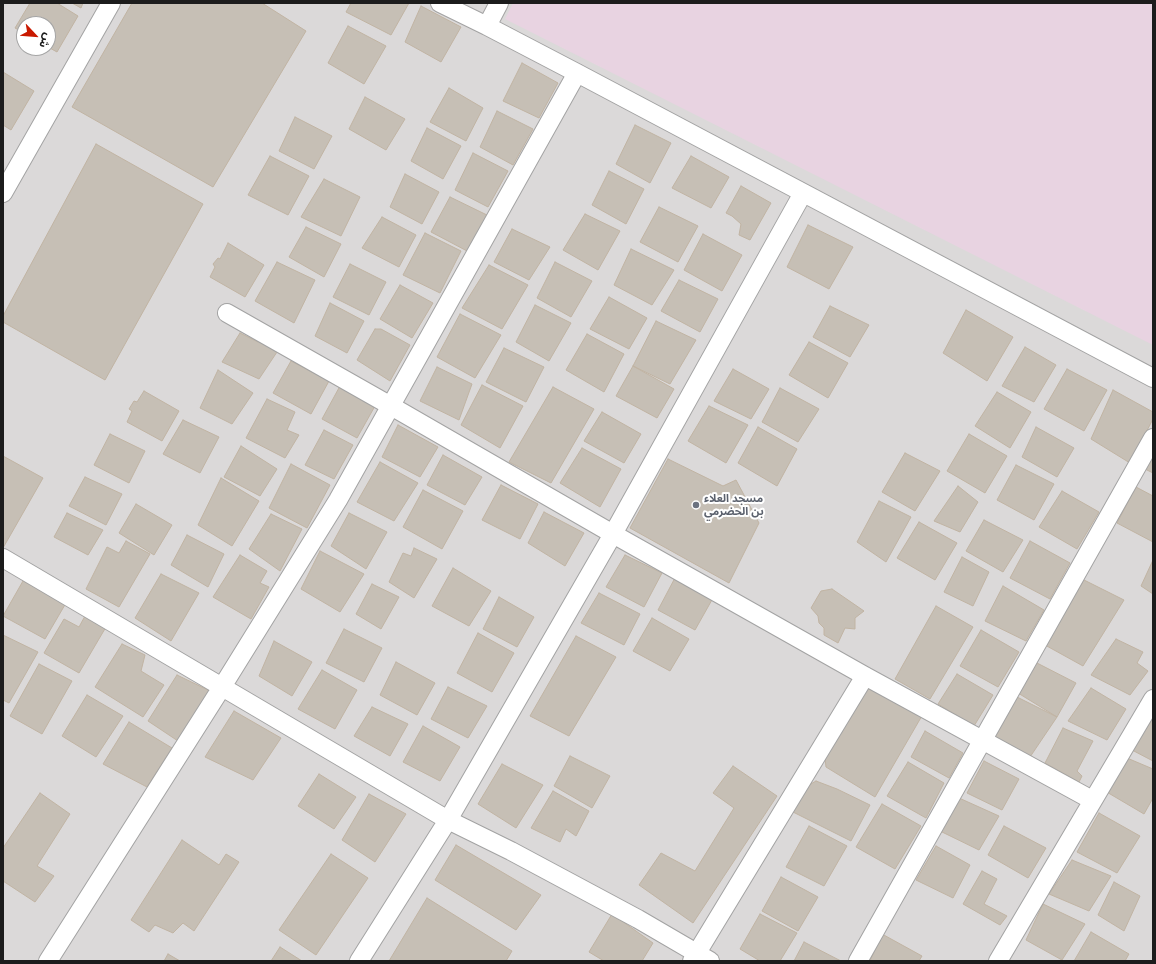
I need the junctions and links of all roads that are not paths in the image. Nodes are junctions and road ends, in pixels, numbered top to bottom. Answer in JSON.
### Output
{"nodes":[{"id":1,"x":111,"y":3,"type":"edge"},
{"id":2,"x":440,"y":3,"type":"edge"},
{"id":3,"x":499,"y":3,"type":"edge"},
{"id":4,"x":487,"y":26,"type":"junction"},
{"id":5,"x":577,"y":73,"type":"junction"},
{"id":6,"x":3,"y":193,"type":"edge"},
{"id":7,"x":803,"y":193,"type":"junction"},
{"id":8,"x":227,"y":313,"type":"dead end"},
{"id":9,"x":1153,"y":378,"type":"edge"},
{"id":10,"x":391,"y":406,"type":"junction"},
{"id":11,"x":1153,"y":438,"type":"edge"},
{"id":12,"x":613,"y":534,"type":"junction"},
{"id":13,"x":3,"y":558,"type":"edge"},
{"id":14,"x":865,"y":676,"type":"junction"},
{"id":15,"x":222,"y":687,"type":"junction"},
{"id":16,"x":1153,"y":700,"type":"edge"},
{"id":17,"x":982,"y":740,"type":"junction"},
{"id":18,"x":1092,"y":800,"type":"junction"},
{"id":19,"x":448,"y":820,"type":"junction"},
{"id":20,"x":699,"y":959,"type":"edge"},
{"id":21,"x":48,"y":961,"type":"edge"},
{"id":22,"x":359,"y":961,"type":"edge"},
{"id":23,"x":858,"y":961,"type":"edge"},
{"id":24,"x":998,"y":961,"type":"edge"}],
"edges":[{"from":1,"to":6,"type":"street"},
{"from":2,"to":4,"type":"street"},
{"from":3,"to":4,"type":"street"},
{"from":4,"to":5,"type":"street"},
{"from":5,"to":7,"type":"street"},
{"from":5,"to":10,"type":"street"},
{"from":7,"to":9,"type":"street"},
{"from":7,"to":12,"type":"street"},
{"from":8,"to":10,"type":"street"},
{"from":10,"to":12,"type":"street"},
{"from":10,"to":15,"type":"street"},
{"from":11,"to":17,"type":"street"},
{"from":12,"to":14,"type":"street"},
{"from":12,"to":19,"type":"street"},
{"from":13,"to":15,"type":"street"},
{"from":14,"to":17,"type":"street"},
{"from":14,"to":20,"type":"street"},
{"from":15,"to":19,"type":"street"},
{"from":15,"to":21,"type":"street"},
{"from":16,"to":18,"type":"street"},
{"from":17,"to":18,"type":"street"},
{"from":17,"to":23,"type":"street"},
{"from":18,"to":24,"type":"street"},
{"from":19,"to":20,"type":"street"},
{"from":19,"to":22,"type":"street"}]}
